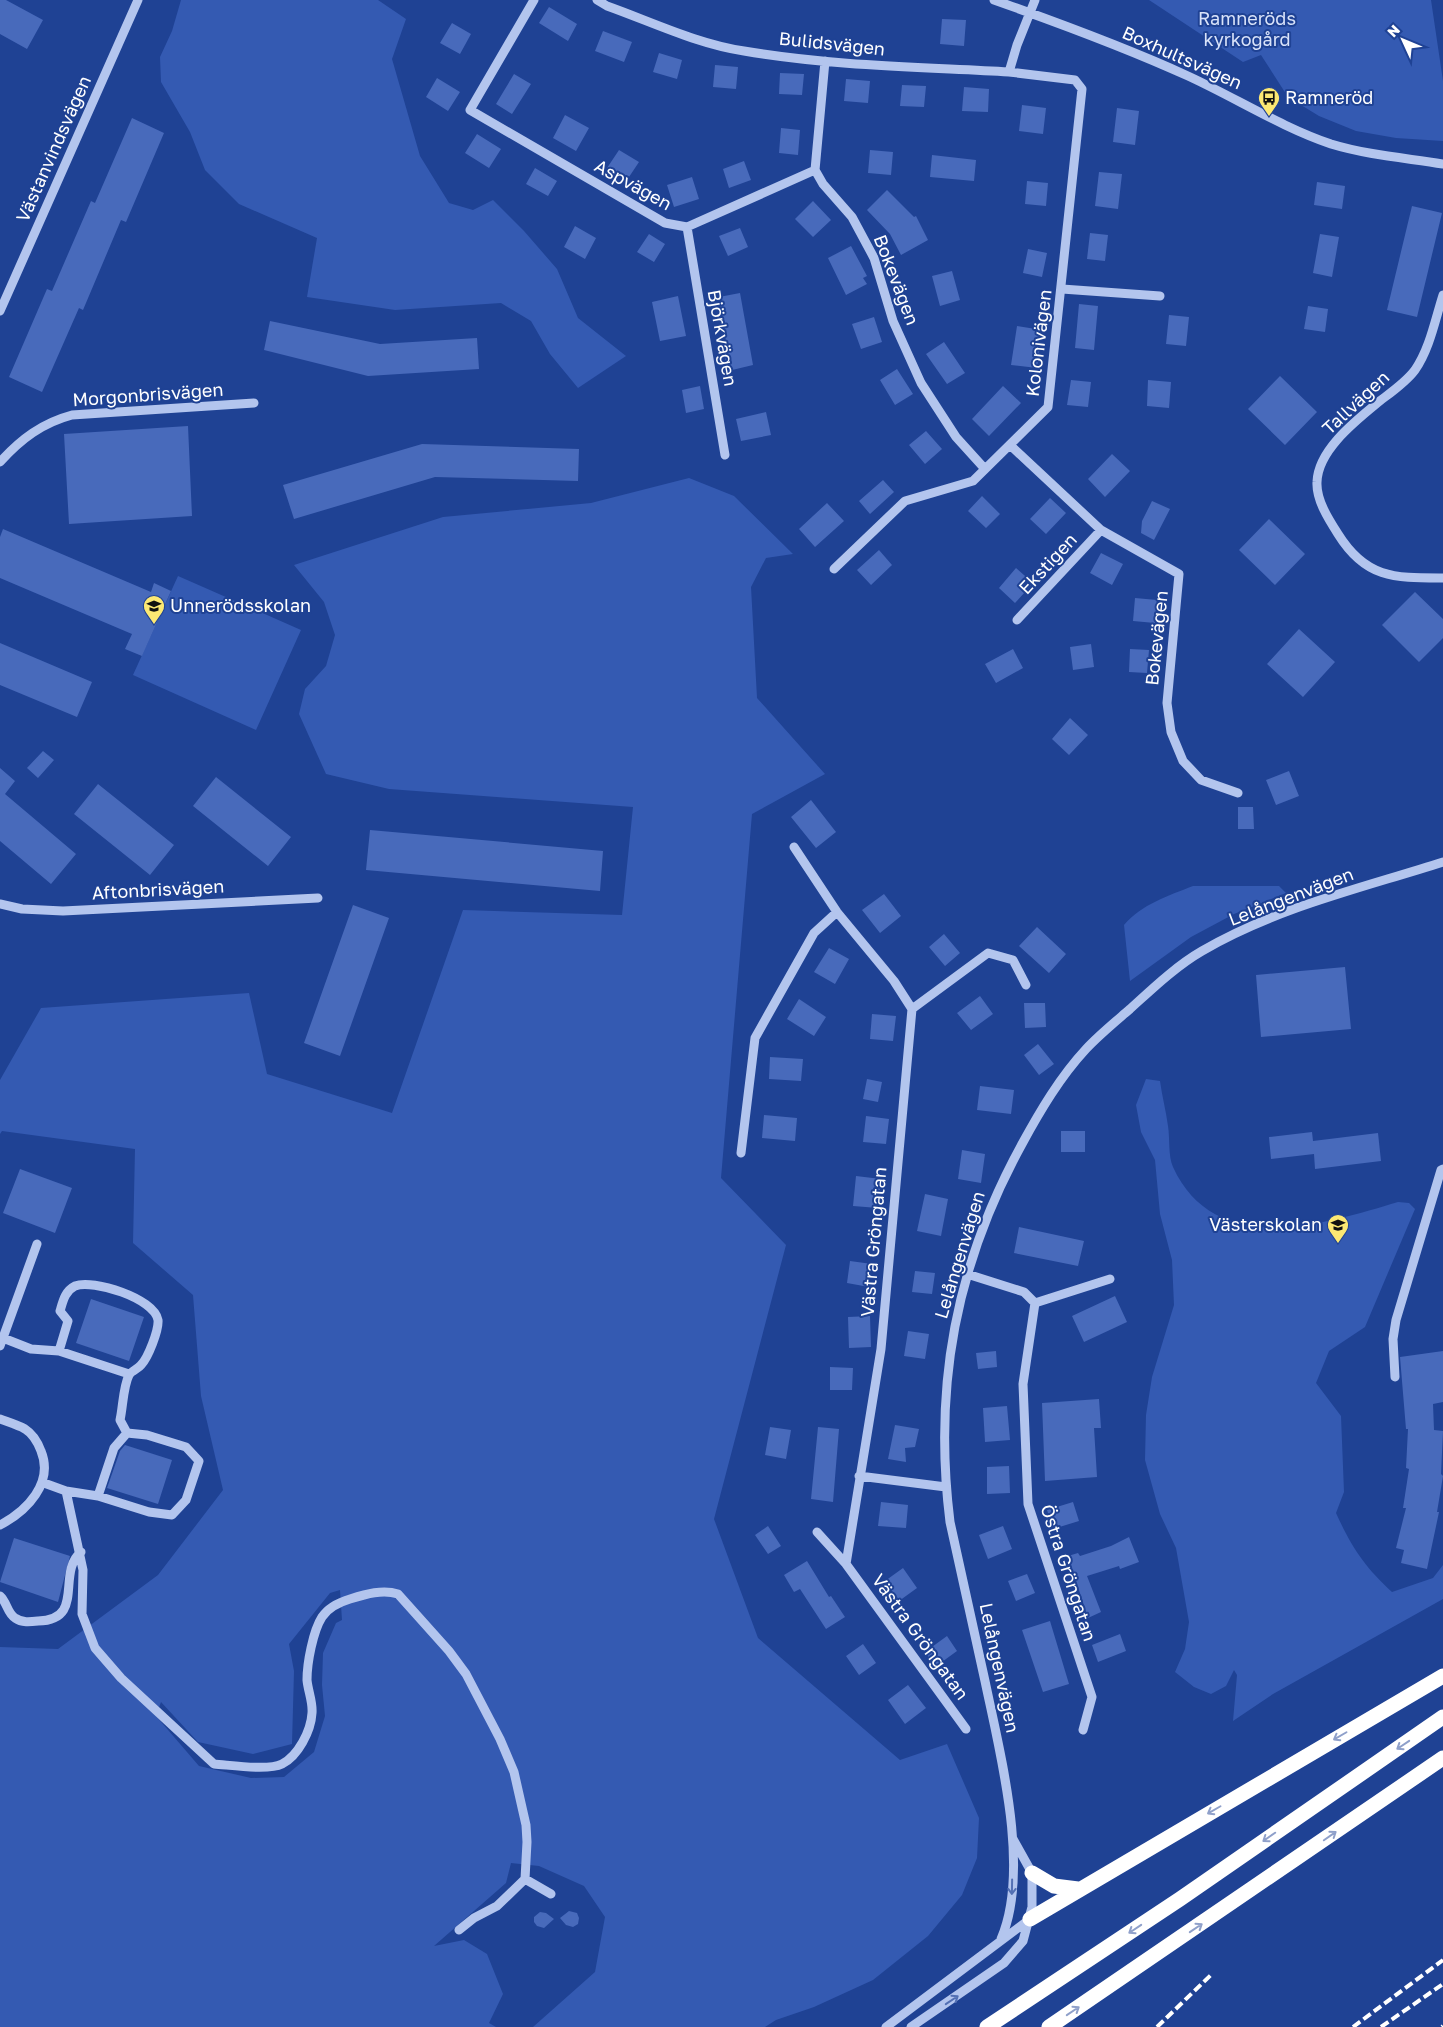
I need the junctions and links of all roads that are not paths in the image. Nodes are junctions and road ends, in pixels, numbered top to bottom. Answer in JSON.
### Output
{"nodes":[{"id":1,"x":138,"y":0,"type":"edge"},
{"id":2,"x":534,"y":0,"type":"edge"},
{"id":3,"x":597,"y":0,"type":"edge"},
{"id":4,"x":994,"y":0,"type":"edge"},
{"id":5,"x":1035,"y":0,"type":"edge"},
{"id":6,"x":1030,"y":13,"type":"junction"},
{"id":7,"x":826,"y":61,"type":"junction"},
{"id":8,"x":1009,"y":72,"type":"junction"},
{"id":9,"x":1443,"y":164,"type":"edge"},
{"id":10,"x":815,"y":170,"type":"junction"},
{"id":11,"x":687,"y":227,"type":"junction"},
{"id":12,"x":1062,"y":289,"type":"junction"},
{"id":13,"x":1160,"y":296,"type":"dead end"},
{"id":14,"x":1443,"y":296,"type":"edge"},
{"id":15,"x":0,"y":311,"type":"edge"},
{"id":16,"x":254,"y":403,"type":"dead end"},
{"id":17,"x":1010,"y":445,"type":"junction"},
{"id":18,"x":725,"y":455,"type":"dead end"},
{"id":19,"x":0,"y":462,"type":"edge"},
{"id":20,"x":985,"y":469,"type":"junction"},
{"id":21,"x":1102,"y":530,"type":"junction"},
{"id":22,"x":834,"y":569,"type":"dead end"},
{"id":23,"x":1443,"y":578,"type":"edge"},
{"id":24,"x":1018,"y":620,"type":"dead end"},
{"id":25,"x":1238,"y":793,"type":"dead end"},
{"id":26,"x":794,"y":847,"type":"dead end"},
{"id":27,"x":1443,"y":862,"type":"edge"},
{"id":28,"x":318,"y":898,"type":"dead end"},
{"id":29,"x":0,"y":904,"type":"edge"},
{"id":30,"x":836,"y":912,"type":"junction"},
{"id":31,"x":1026,"y":985,"type":"dead end"},
{"id":32,"x":912,"y":1009,"type":"junction"},
{"id":33,"x":741,"y":1153,"type":"dead end"},
{"id":34,"x":1442,"y":1169,"type":"edge"},
{"id":35,"x":37,"y":1244,"type":"dead end"},
{"id":36,"x":967,"y":1274,"type":"junction"},
{"id":37,"x":1110,"y":1279,"type":"dead end"},
{"id":38,"x":1035,"y":1303,"type":"junction"},
{"id":39,"x":1,"y":1342,"type":"edge"},
{"id":40,"x":59,"y":1352,"type":"junction"},
{"id":41,"x":129,"y":1374,"type":"junction"},
{"id":42,"x":1395,"y":1377,"type":"dead end"},
{"id":43,"x":0,"y":1418,"type":"edge"},
{"id":44,"x":127,"y":1433,"type":"junction"},
{"id":45,"x":859,"y":1476,"type":"junction"},
{"id":46,"x":44,"y":1482,"type":"junction"},
{"id":47,"x":946,"y":1488,"type":"junction"},
{"id":48,"x":66,"y":1491,"type":"junction"},
{"id":49,"x":98,"y":1496,"type":"junction"},
{"id":50,"x":0,"y":1525,"type":"edge"},
{"id":51,"x":817,"y":1532,"type":"dead end"},
{"id":52,"x":81,"y":1552,"type":"junction"},
{"id":53,"x":846,"y":1564,"type":"junction"},
{"id":54,"x":0,"y":1596,"type":"edge"},
{"id":55,"x":1443,"y":1676,"type":"edge"},
{"id":56,"x":1443,"y":1717,"type":"edge"},
{"id":57,"x":966,"y":1729,"type":"dead end"},
{"id":58,"x":1083,"y":1730,"type":"dead end"},
{"id":59,"x":1443,"y":1758,"type":"edge"},
{"id":60,"x":1013,"y":1838,"type":"junction"},
{"id":61,"x":1032,"y":1872,"type":"junction"},
{"id":62,"x":525,"y":1879,"type":"junction"},
{"id":63,"x":1078,"y":1889,"type":"junction"},
{"id":64,"x":551,"y":1894,"type":"dead end"},
{"id":65,"x":1030,"y":1919,"type":"junction"},
{"id":66,"x":459,"y":1930,"type":"dead end"},
{"id":67,"x":1001,"y":1939,"type":"junction"},
{"id":68,"x":886,"y":2027,"type":"edge"},
{"id":69,"x":911,"y":2027,"type":"edge"},
{"id":70,"x":987,"y":2027,"type":"edge"},
{"id":71,"x":1049,"y":2027,"type":"edge"}],
"edges":[{"from":1,"to":15,"type":"street","name":"Västanvindsvägen"},
{"from":2,"to":11,"type":"street","name":"Aspvägen"},
{"from":3,"to":7,"type":"street","name":"Bulidsvägen"},
{"from":4,"to":6,"type":"street","name":"Boxhultsvägen"},
{"from":5,"to":6,"type":"street"},
{"from":6,"to":8,"type":"street"},
{"from":6,"to":9,"type":"street","name":"Boxhultsvägen"},
{"from":7,"to":8,"type":"street","name":"Bulidsvägen"},
{"from":7,"to":10,"type":"street"},
{"from":8,"to":12,"type":"street","name":"Kolonivägen"},
{"from":10,"to":11,"type":"street","name":"Aspvägen"},
{"from":10,"to":20,"type":"street","name":"Bokevägen"},
{"from":11,"to":18,"type":"street","name":"Björkvägen"},
{"from":12,"to":13,"type":"street"},
{"from":12,"to":17,"type":"street","name":"Kolonivägen"},
{"from":14,"to":23,"type":"street","name":"Tallvägen"},
{"from":16,"to":19,"type":"street","name":"Morgonbrisvägen"},
{"from":17,"to":20,"type":"street","name":"Kolonivägen"},
{"from":17,"to":21,"type":"street","name":"Bokevägen"},
{"from":20,"to":22,"type":"street","name":"Kolonivägen"},
{"from":21,"to":24,"type":"street","name":"Ekstigen"},
{"from":21,"to":25,"type":"street","name":"Bokevägen"},
{"from":26,"to":30,"type":"street"},
{"from":27,"to":36,"type":"street","name":"Lelångenvägen"},
{"from":28,"to":29,"type":"street","name":"Aftonbrisvägen"},
{"from":30,"to":32,"type":"street"},
{"from":30,"to":33,"type":"street"},
{"from":31,"to":32,"type":"street"},
{"from":32,"to":45,"type":"street","name":"Västra Gröngatan"},
{"from":34,"to":42,"type":"street"},
{"from":35,"to":39,"type":"street"},
{"from":36,"to":38,"type":"street"},
{"from":36,"to":47,"type":"street","name":"Lelångenvägen"},
{"from":37,"to":38,"type":"street"},
{"from":38,"to":58,"type":"street","name":"Östra Gröngatan"},
{"from":39,"to":40,"type":"street"},
{"from":40,"to":41,"type":"street"},
{"from":40,"to":41,"type":"street"},
{"from":41,"to":44,"type":"street"},
{"from":43,"to":46,"type":"street"},
{"from":44,"to":49,"type":"street"},
{"from":44,"to":49,"type":"street"},
{"from":45,"to":47,"type":"street"},
{"from":45,"to":53,"type":"street","name":"Västra Gröngatan"},
{"from":46,"to":48,"type":"street"},
{"from":46,"to":50,"type":"street"},
{"from":47,"to":60,"type":"street","name":"Lelångenvägen"},
{"from":48,"to":49,"type":"street"},
{"from":48,"to":52,"type":"street"},
{"from":51,"to":53,"type":"street","name":"Västra Gröngatan"},
{"from":52,"to":54,"type":"street"},
{"from":52,"to":62,"type":"street"},
{"from":53,"to":57,"type":"street","name":"Västra Gröngatan"},
{"from":55,"to":63,"type":"highway","one_way":true},
{"from":56,"to":70,"type":"highway","one_way":true},
{"from":71,"to":59,"type":"highway","one_way":true},
{"from":60,"to":61,"type":"street","name":"Lelångenvägen"},
{"from":60,"to":67,"type":"street","name":"Lelångenvägen","one_way":true},
{"from":61,"to":63,"type":"highway"},
{"from":61,"to":65,"type":"street"},
{"from":62,"to":64,"type":"street"},
{"from":62,"to":66,"type":"street"},
{"from":63,"to":65,"type":"highway"},
{"from":65,"to":67,"type":"street"},
{"from":69,"to":65,"type":"street","one_way":true},
{"from":67,"to":68,"type":"street"}]}
